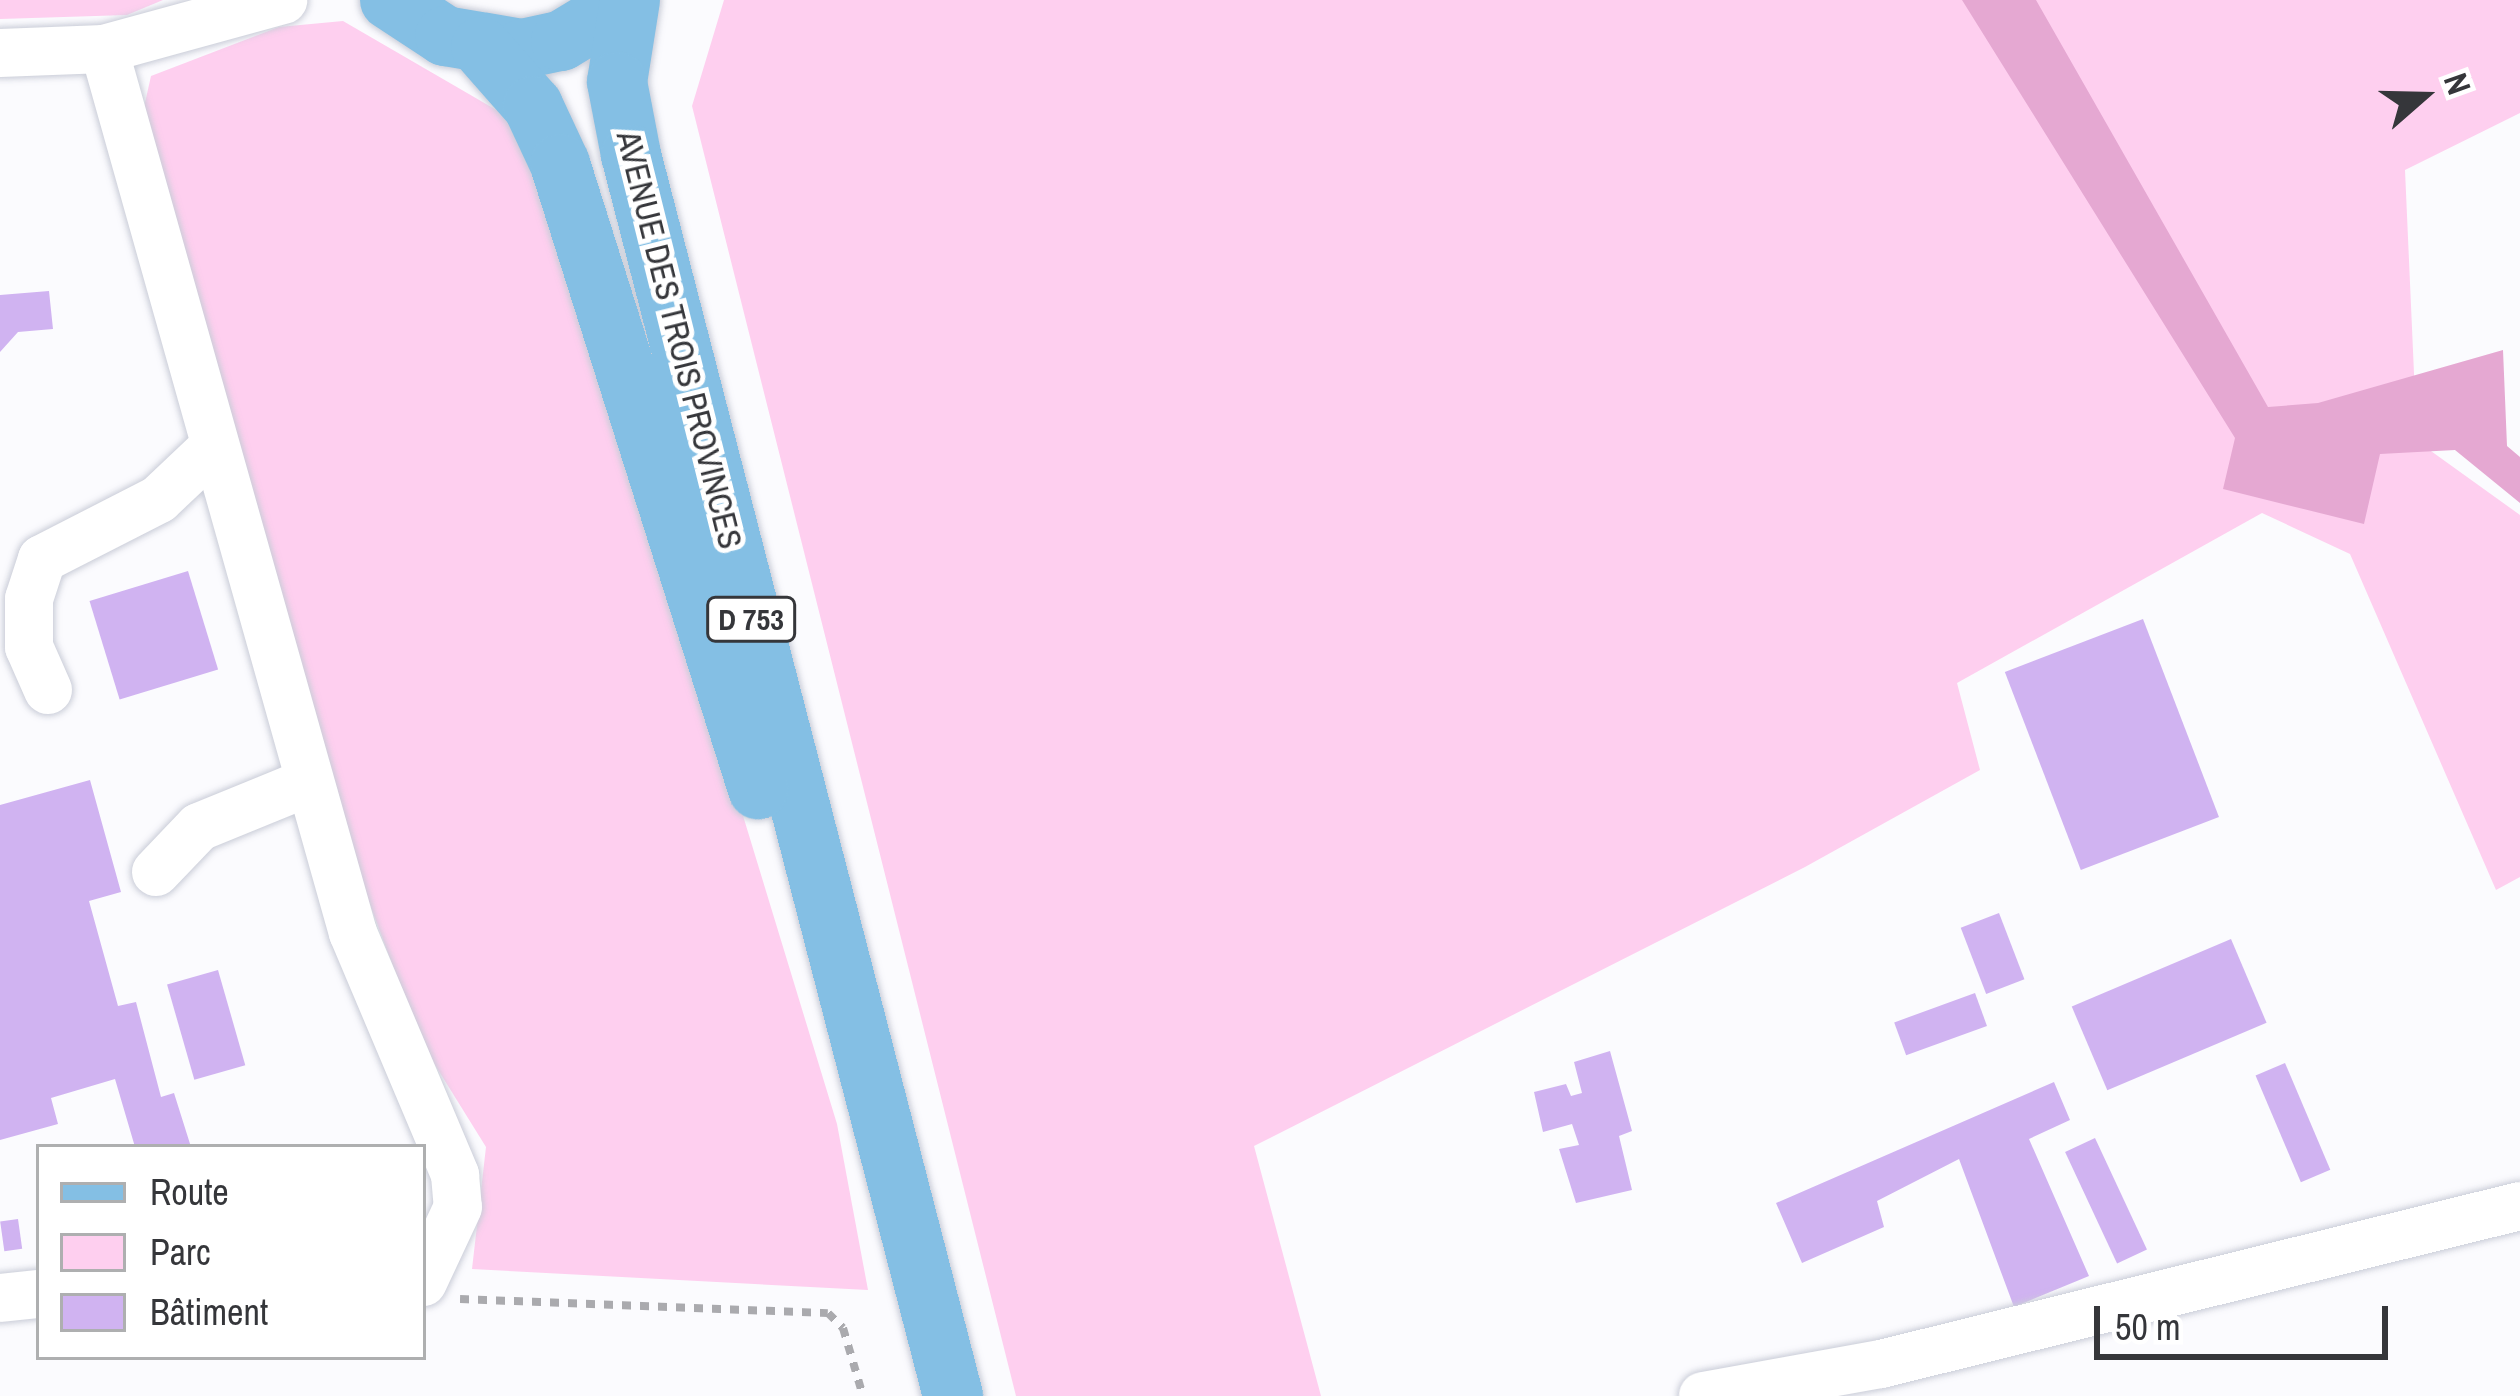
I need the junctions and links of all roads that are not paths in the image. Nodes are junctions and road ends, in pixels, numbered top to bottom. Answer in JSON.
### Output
{"nodes":[{"id":1,"x":390,"y":0,"type":"edge"},
{"id":2,"x":630,"y":0,"type":"edge"},
{"id":3,"x":262,"y":3,"type":"edge"},
{"id":4,"x":482,"y":47,"type":"junction"},
{"id":5,"x":104,"y":49,"type":"junction"},
{"id":6,"x":0,"y":53,"type":"edge"},
{"id":7,"x":214,"y":447,"type":"junction"},
{"id":8,"x":48,"y":690,"type":"dead end"},
{"id":9,"x":309,"y":782,"type":"junction"},
{"id":10,"x":156,"y":872,"type":"dead end"},
{"id":11,"x":2520,"y":1206,"type":"edge"},
{"id":12,"x":908,"y":1237,"type":"junction"},
{"id":13,"x":431,"y":1288,"type":"edge"},
{"id":14,"x":36,"y":1294,"type":"edge"},
{"id":15,"x":0,"y":1298,"type":"edge"},
{"id":16,"x":953,"y":1396,"type":"edge"},
{"id":17,"x":1703,"y":1396,"type":"edge"}],
"edges":[{"from":1,"to":4,"type":"main road"},
{"from":2,"to":4,"type":"main road"},
{"from":2,"to":12,"type":"main road","name":"AVENUE DES TROIS PROVINCES","number":"D 753"},
{"from":3,"to":5,"type":"street"},
{"from":4,"to":12,"type":"main road","name":"AVENUE DES TROIS PROVINCES","number":"D 753"},
{"from":5,"to":6,"type":"street"},
{"from":5,"to":7,"type":"street"},
{"from":7,"to":8,"type":"street"},
{"from":7,"to":9,"type":"street"},
{"from":9,"to":10,"type":"street"},
{"from":9,"to":13,"type":"street"},
{"from":11,"to":17,"type":"street"},
{"from":12,"to":16,"type":"main road","name":"AVENUE DES TROIS PROVINCES","number":"D 753"},
{"from":14,"to":15,"type":"street"}]}
